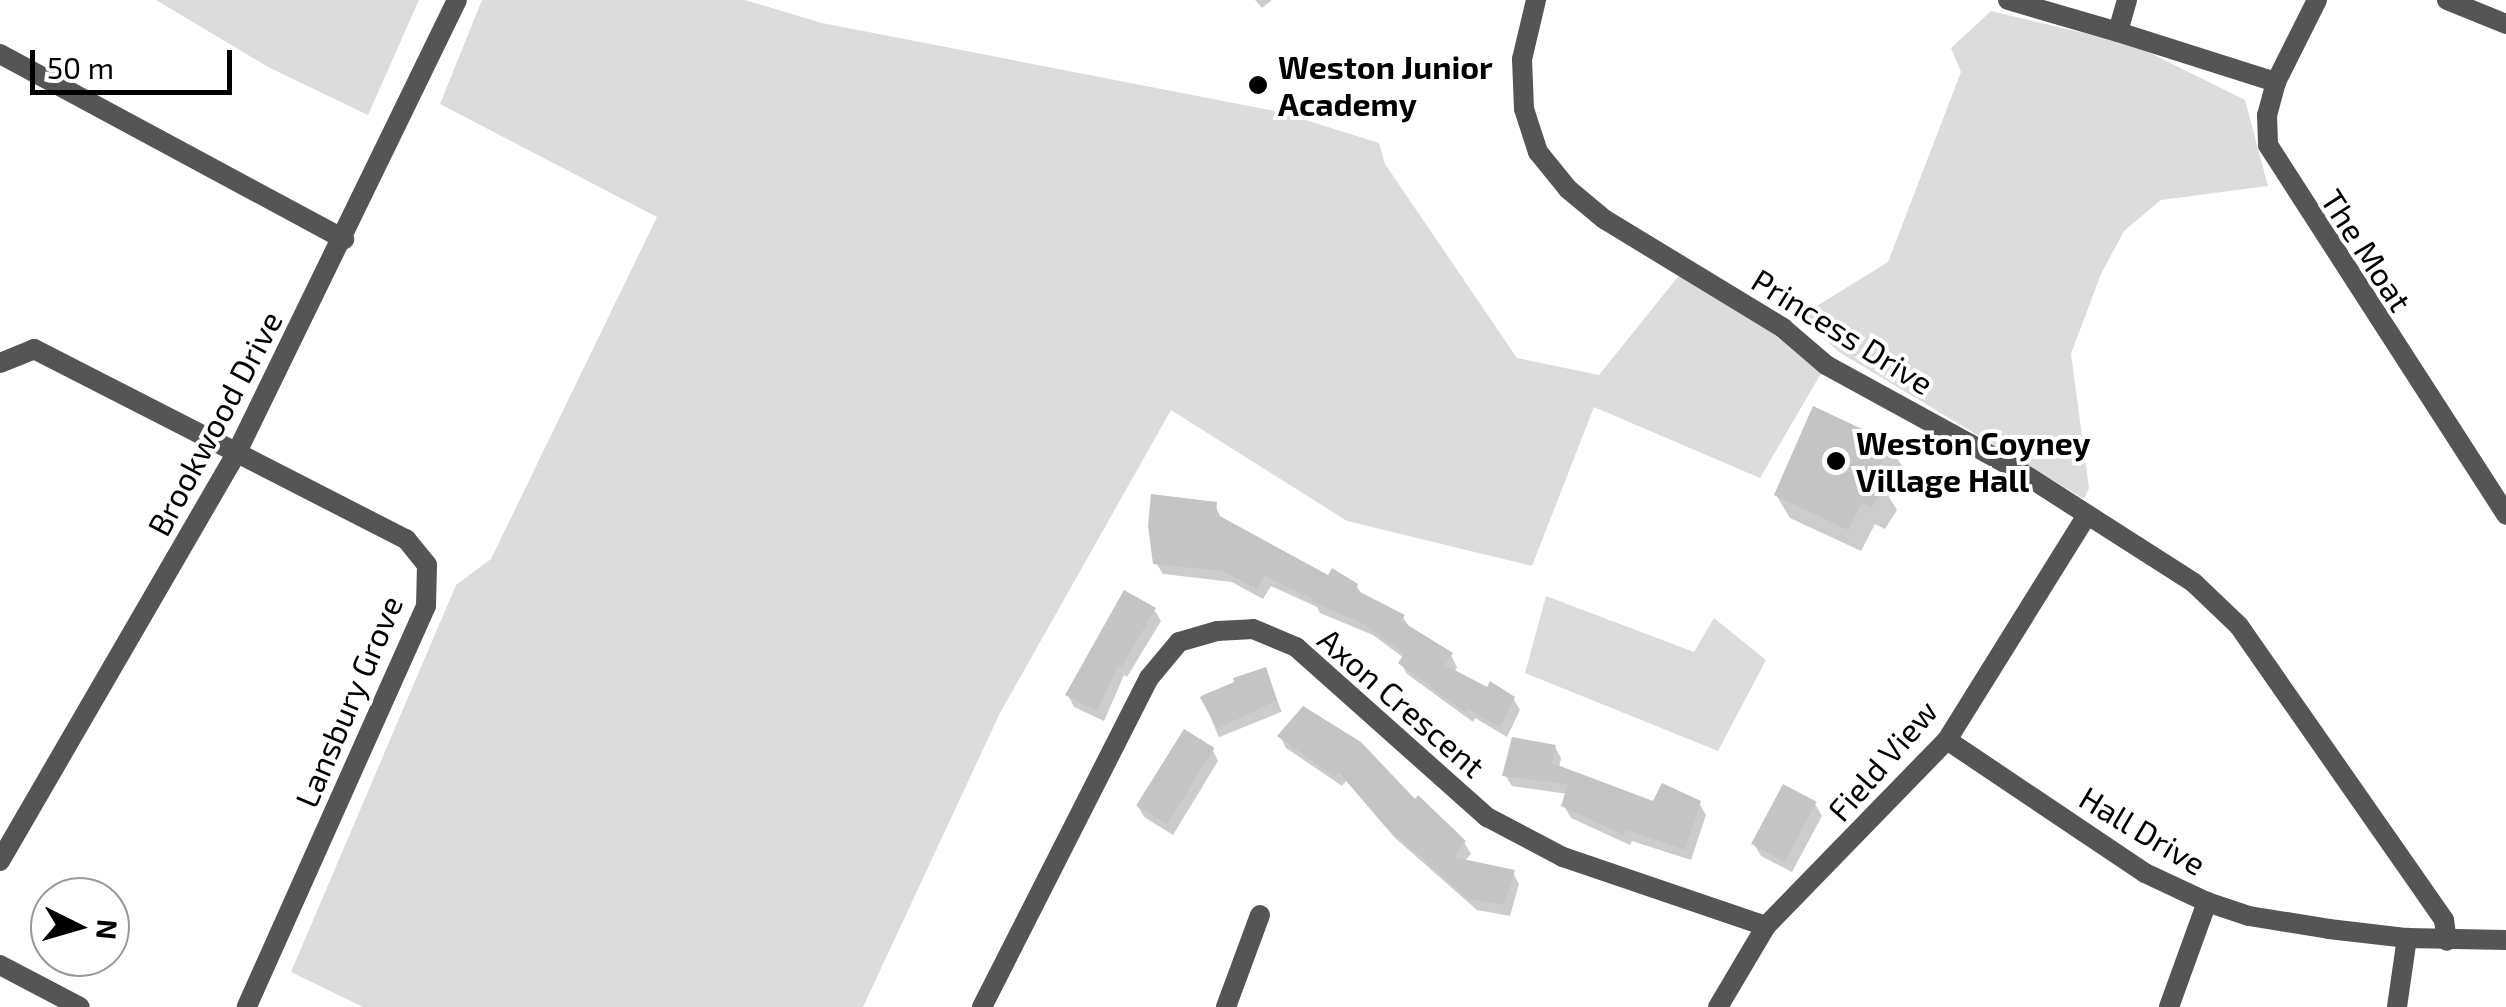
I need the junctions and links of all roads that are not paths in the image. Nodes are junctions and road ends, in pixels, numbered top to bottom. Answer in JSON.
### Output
{"nodes":[{"id":1,"x":458,"y":0,"type":"edge"},
{"id":2,"x":1536,"y":0,"type":"edge"},
{"id":3,"x":2008,"y":0,"type":"edge"},
{"id":4,"x":2127,"y":0,"type":"edge"},
{"id":5,"x":2317,"y":0,"type":"edge"},
{"id":6,"x":2447,"y":0,"type":"edge"},
{"id":7,"x":2506,"y":24,"type":"edge"},
{"id":8,"x":2118,"y":32,"type":"junction"},
{"id":9,"x":0,"y":54,"type":"edge"},
{"id":10,"x":2276,"y":82,"type":"junction"},
{"id":11,"x":344,"y":239,"type":"junction"},
{"id":12,"x":0,"y":363,"type":"edge"},
{"id":13,"x":238,"y":450,"type":"junction"},
{"id":14,"x":2506,"y":515,"type":"edge"},
{"id":15,"x":2087,"y":516,"type":"junction"},
{"id":16,"x":1947,"y":740,"type":"junction"},
{"id":17,"x":0,"y":862,"type":"edge"},
{"id":18,"x":2207,"y":902,"type":"junction"},
{"id":19,"x":1260,"y":915,"type":"dead end"},
{"id":20,"x":1766,"y":926,"type":"junction"},
{"id":21,"x":2407,"y":938,"type":"junction"},
{"id":22,"x":2447,"y":940,"type":"junction"},
{"id":23,"x":2506,"y":940,"type":"edge"},
{"id":24,"x":0,"y":965,"type":"edge"},
{"id":25,"x":80,"y":1007,"type":"edge"},
{"id":26,"x":247,"y":1007,"type":"edge"},
{"id":27,"x":982,"y":1007,"type":"edge"},
{"id":28,"x":1226,"y":1007,"type":"edge"},
{"id":29,"x":1718,"y":1007,"type":"edge"},
{"id":30,"x":2170,"y":1007,"type":"edge"},
{"id":31,"x":2398,"y":1007,"type":"edge"}],
"edges":[{"from":1,"to":11,"type":"street","name":"Brookwood Drive"},
{"from":2,"to":15,"type":"street","name":"Princess Drive"},
{"from":3,"to":8,"type":"street"},
{"from":4,"to":8,"type":"street"},
{"from":5,"to":10,"type":"street","name":"The Moat"},
{"from":6,"to":7,"type":"street"},
{"from":8,"to":10,"type":"street"},
{"from":9,"to":11,"type":"street"},
{"from":10,"to":14,"type":"street","name":"The Moat"},
{"from":11,"to":13,"type":"street","name":"Brookwood Drive"},
{"from":12,"to":13,"type":"street","name":"Lansbury Grove"},
{"from":13,"to":17,"type":"street","name":"Brookwood Drive"},
{"from":13,"to":26,"type":"street","name":"Lansbury Grove"},
{"from":15,"to":16,"type":"street","name":"Field View"},
{"from":15,"to":22,"type":"street","name":"Princess Drive"},
{"from":16,"to":18,"type":"street","name":"Hall Drive"},
{"from":16,"to":20,"type":"street","name":"Field View"},
{"from":18,"to":21,"type":"street","name":"Hall Drive"},
{"from":18,"to":30,"type":"street"},
{"from":19,"to":28,"type":"street"},
{"from":20,"to":27,"type":"street","name":"Axon Crescent"},
{"from":20,"to":29,"type":"street"},
{"from":21,"to":22,"type":"street","name":"Hall Drive"},
{"from":21,"to":31,"type":"street"},
{"from":22,"to":23,"type":"street","name":"Hall Drive"},
{"from":24,"to":25,"type":"street"}]}
